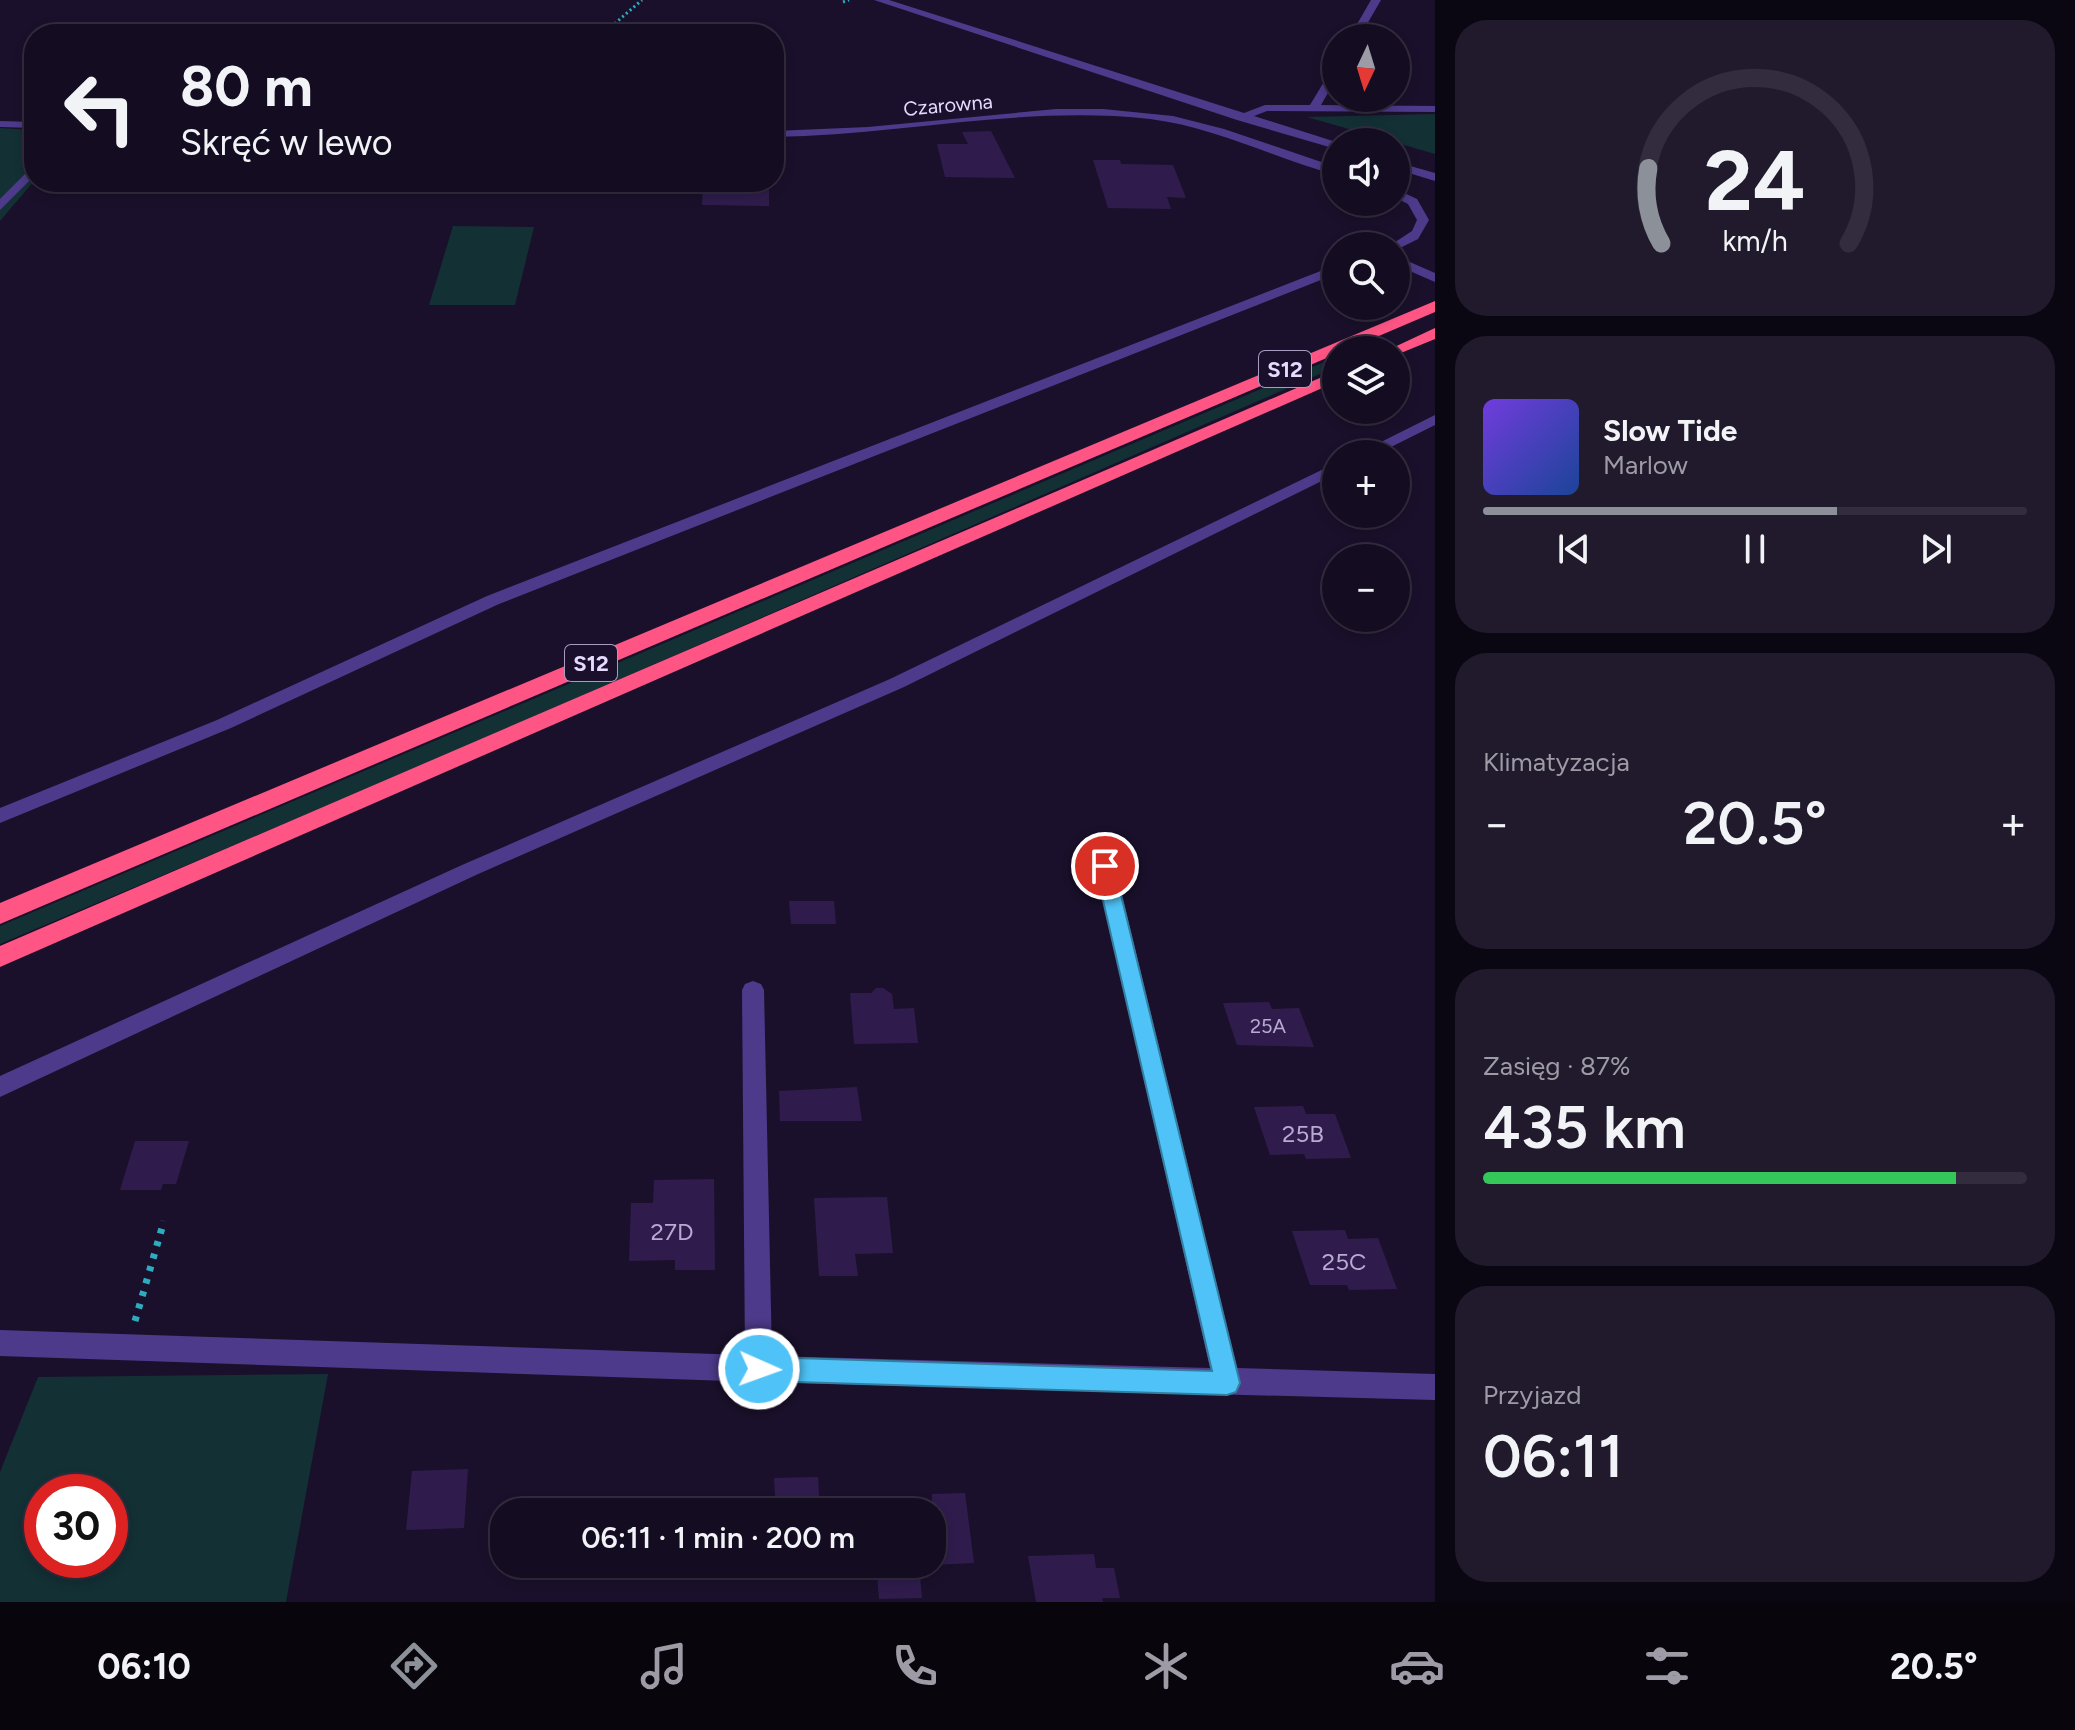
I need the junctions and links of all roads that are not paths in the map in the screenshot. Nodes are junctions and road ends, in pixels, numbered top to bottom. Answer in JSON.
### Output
{"nodes":[{"id":1,"x":879,"y":0,"type":"edge"},
{"id":2,"x":1376,"y":0,"type":"edge"},
{"id":3,"x":1362,"y":24,"type":"edge"},
{"id":4,"x":1322,"y":94,"type":"edge"},
{"id":5,"x":1314,"y":108,"type":"junction"},
{"id":6,"x":1435,"y":109,"type":"edge"},
{"id":7,"x":1244,"y":116,"type":"junction"},
{"id":8,"x":0,"y":124,"type":"edge"},
{"id":9,"x":24,"y":125,"type":"edge"},
{"id":10,"x":1212,"y":132,"type":"junction"},
{"id":11,"x":784,"y":134,"type":"edge"},
{"id":12,"x":1322,"y":141,"type":"edge"},
{"id":13,"x":1322,"y":167,"type":"edge"},
{"id":14,"x":1410,"y":169,"type":"edge"},
{"id":15,"x":1435,"y":177,"type":"edge"},
{"id":16,"x":24,"y":180,"type":"edge"},
{"id":17,"x":1410,"y":200,"type":"edge"},
{"id":18,"x":0,"y":206,"type":"edge"},
{"id":19,"x":1410,"y":240,"type":"edge"},
{"id":20,"x":1410,"y":266,"type":"edge"},
{"id":21,"x":1322,"y":274,"type":"edge"},
{"id":22,"x":1435,"y":278,"type":"edge"},
{"id":23,"x":1435,"y":306,"type":"edge"},
{"id":24,"x":1435,"y":333,"type":"edge"},
{"id":25,"x":1410,"y":344,"type":"edge"},
{"id":26,"x":1322,"y":382,"type":"edge"},
{"id":27,"x":1435,"y":419,"type":"edge"},
{"id":28,"x":1393,"y":440,"type":"edge"},
{"id":29,"x":1322,"y":475,"type":"edge"},
{"id":30,"x":0,"y":816,"type":"edge"},
{"id":31,"x":1105,"y":866,"type":"dead end"},
{"id":32,"x":0,"y":914,"type":"edge"},
{"id":33,"x":0,"y":957,"type":"edge"},
{"id":34,"x":753,"y":990,"type":"dead end"},
{"id":35,"x":0,"y":1087,"type":"edge"},
{"id":36,"x":0,"y":1343,"type":"edge"},
{"id":37,"x":759,"y":1369,"type":"junction"},
{"id":38,"x":1227,"y":1383,"type":"junction"},
{"id":39,"x":1435,"y":1387,"type":"edge"}],
"edges":[{"from":1,"to":7,"type":"street"},
{"from":2,"to":3,"type":"street"},
{"from":4,"to":5,"type":"street"},
{"from":5,"to":6,"type":"street"},
{"from":5,"to":7,"type":"street"},
{"from":7,"to":10,"type":"street"},
{"from":7,"to":12,"type":"street"},
{"from":8,"to":9,"type":"street"},
{"from":10,"to":11,"type":"street","name":"Czarowna"},
{"from":10,"to":13,"type":"street","name":"Czarowna"},
{"from":14,"to":15,"type":"street"},
{"from":16,"to":18,"type":"street"},
{"from":17,"to":19,"type":"street"},
{"from":20,"to":22,"type":"street"},
{"from":21,"to":30,"type":"street"},
{"from":23,"to":32,"type":"highway","number":"S12"},
{"from":24,"to":25,"type":"highway"},
{"from":26,"to":33,"type":"highway","number":"S12"},
{"from":27,"to":28,"type":"street"},
{"from":29,"to":35,"type":"street"},
{"from":31,"to":38,"type":"street"},
{"from":34,"to":37,"type":"street"},
{"from":36,"to":37,"type":"street"},
{"from":37,"to":38,"type":"street"},
{"from":38,"to":39,"type":"street"}]}
